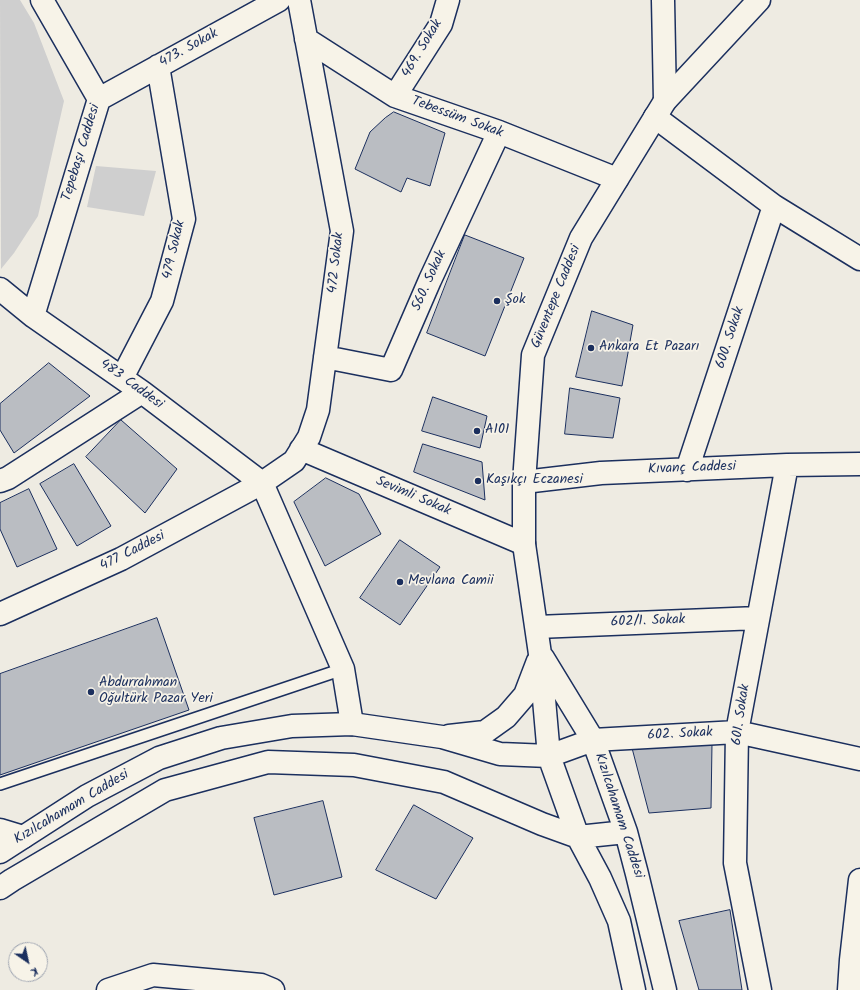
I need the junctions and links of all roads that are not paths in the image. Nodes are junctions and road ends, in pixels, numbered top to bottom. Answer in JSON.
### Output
{"nodes":[{"id":1,"x":42,"y":0,"type":"edge"},
{"id":2,"x":279,"y":0,"type":"edge"},
{"id":3,"x":299,"y":0,"type":"edge"},
{"id":4,"x":448,"y":0,"type":"edge"},
{"id":5,"x":663,"y":0,"type":"edge"},
{"id":6,"x":758,"y":0,"type":"edge"},
{"id":7,"x":306,"y":39,"type":"junction"},
{"id":8,"x":158,"y":66,"type":"junction"},
{"id":9,"x":394,"y":96,"type":"junction"},
{"id":10,"x":99,"y":99,"type":"junction"},
{"id":11,"x":660,"y":109,"type":"junction"},
{"id":12,"x":499,"y":132,"type":"junction"},
{"id":13,"x":617,"y":179,"type":"junction"},
{"id":14,"x":774,"y":206,"type":"junction"},
{"id":15,"x":860,"y":258,"type":"edge"},
{"id":16,"x":0,"y":289,"type":"edge"},
{"id":17,"x":33,"y":316,"type":"junction"},
{"id":18,"x":325,"y":357,"type":"junction"},
{"id":19,"x":122,"y":378,"type":"junction"},
{"id":20,"x":142,"y":392,"type":"junction"},
{"id":21,"x":301,"y":450,"type":"junction"},
{"id":22,"x":860,"y":464,"type":"edge"},
{"id":23,"x":787,"y":465,"type":"junction"},
{"id":24,"x":687,"y":470,"type":"junction"},
{"id":25,"x":0,"y":481,"type":"edge"},
{"id":26,"x":262,"y":482,"type":"junction"},
{"id":27,"x":524,"y":482,"type":"junction"},
{"id":28,"x":524,"y":544,"type":"junction"},
{"id":29,"x":0,"y":614,"type":"edge"},
{"id":30,"x":758,"y":618,"type":"junction"},
{"id":31,"x":537,"y":627,"type":"junction"},
{"id":32,"x":540,"y":654,"type":"junction"},
{"id":33,"x":343,"y":669,"type":"junction"},
{"id":34,"x":352,"y":724,"type":"junction"},
{"id":35,"x":737,"y":732,"type":"junction"},
{"id":36,"x":442,"y":737,"type":"junction"},
{"id":37,"x":593,"y":740,"type":"junction"},
{"id":38,"x":549,"y":756,"type":"junction"},
{"id":39,"x":860,"y":759,"type":"edge"},
{"id":40,"x":0,"y":784,"type":"edge"},
{"id":41,"x":0,"y":830,"type":"edge"},
{"id":42,"x":626,"y":832,"type":"junction"},
{"id":43,"x":23,"y":837,"type":"junction"},
{"id":44,"x":578,"y":838,"type":"junction"},
{"id":45,"x":0,"y":852,"type":"edge"},
{"id":46,"x":860,"y":880,"type":"edge"},
{"id":47,"x":6,"y":884,"type":"edge"},
{"id":48,"x":108,"y":990,"type":"edge"},
{"id":49,"x":273,"y":990,"type":"edge"},
{"id":50,"x":634,"y":990,"type":"edge"},
{"id":51,"x":665,"y":990,"type":"edge"},
{"id":52,"x":760,"y":990,"type":"edge"},
{"id":53,"x":850,"y":990,"type":"edge"}],
"edges":[{"from":1,"to":10,"type":"street","name":"Tepebaşı Caddesi"},
{"from":2,"to":8,"type":"street","name":"473. Sokak"},
{"from":3,"to":7,"type":"street","name":"472 Sokak"},
{"from":4,"to":9,"type":"street","name":"469. Sokak"},
{"from":5,"to":11,"type":"street"},
{"from":6,"to":11,"type":"street","name":"Güventepe Caddesi"},
{"from":7,"to":9,"type":"street","name":"Tebessüm Sokak"},
{"from":7,"to":18,"type":"street","name":"472 Sokak"},
{"from":8,"to":10,"type":"street","name":"473. Sokak"},
{"from":8,"to":19,"type":"street","name":"479 Sokak"},
{"from":9,"to":12,"type":"street","name":"Tebessüm Sokak"},
{"from":10,"to":17,"type":"street","name":"Tepebaşı Caddesi"},
{"from":11,"to":13,"type":"street","name":"Güventepe Caddesi"},
{"from":11,"to":14,"type":"street"},
{"from":12,"to":13,"type":"street","name":"Tebessüm Sokak"},
{"from":12,"to":18,"type":"street","name":"560. Sokak"},
{"from":13,"to":27,"type":"street","name":"Güventepe Caddesi"},
{"from":14,"to":15,"type":"street"},
{"from":14,"to":24,"type":"street","name":"600. Sokak"},
{"from":16,"to":17,"type":"street","name":"483 Caddesi"},
{"from":17,"to":19,"type":"street","name":"483 Caddesi"},
{"from":18,"to":21,"type":"street","name":"472 Sokak"},
{"from":19,"to":20,"type":"street","name":"483 Caddesi"},
{"from":20,"to":25,"type":"street"},
{"from":20,"to":26,"type":"street","name":"483 Caddesi"},
{"from":21,"to":26,"type":"street","name":"472 Sokak"},
{"from":21,"to":28,"type":"street","name":"Sevimli Sokak"},
{"from":22,"to":23,"type":"street","name":"Kıvanç Caddesi"},
{"from":23,"to":24,"type":"street","name":"Kıvanç Caddesi"},
{"from":23,"to":30,"type":"street","name":"601. Sokak"},
{"from":24,"to":27,"type":"street","name":"Kıvanç Caddesi"},
{"from":26,"to":29,"type":"street","name":"477 Caddesi"},
{"from":26,"to":33,"type":"street"},
{"from":27,"to":28,"type":"street","name":"Güventepe Caddesi"},
{"from":28,"to":31,"type":"street","name":"Güventepe Caddesi"},
{"from":30,"to":31,"type":"street","name":"602/1. Sokak"},
{"from":30,"to":35,"type":"street","name":"601. Sokak"},
{"from":31,"to":32,"type":"street","name":"Güventepe Caddesi"},
{"from":32,"to":36,"type":"street"},
{"from":32,"to":37,"type":"street"},
{"from":32,"to":38,"type":"street","name":"Güventepe Caddesi"},
{"from":33,"to":34,"type":"street"},
{"from":33,"to":40,"type":"lane"},
{"from":34,"to":36,"type":"street","name":"Kızılcahamam Caddesi"},
{"from":34,"to":43,"type":"street","name":"Kızılcahamam Caddesi"},
{"from":35,"to":37,"type":"street","name":"602. Sokak"},
{"from":35,"to":39,"type":"street","name":"602. Sokak"},
{"from":35,"to":52,"type":"street","name":"601. Sokak"},
{"from":36,"to":38,"type":"street","name":"Kızılcahamam Caddesi"},
{"from":37,"to":38,"type":"street","name":"Kızılcahamam Caddesi"},
{"from":37,"to":42,"type":"street","name":"Kızılcahamam Caddesi"},
{"from":38,"to":44,"type":"street","name":"Güventepe Caddesi"},
{"from":41,"to":43,"type":"street"},
{"from":42,"to":44,"type":"street"},
{"from":42,"to":51,"type":"street","name":"Kızılcahamam Caddesi"},
{"from":43,"to":45,"type":"street","name":"Kızılcahamam Caddesi"},
{"from":44,"to":47,"type":"street"},
{"from":44,"to":50,"type":"street"},
{"from":46,"to":53,"type":"street"},
{"from":48,"to":49,"type":"street"}]}
